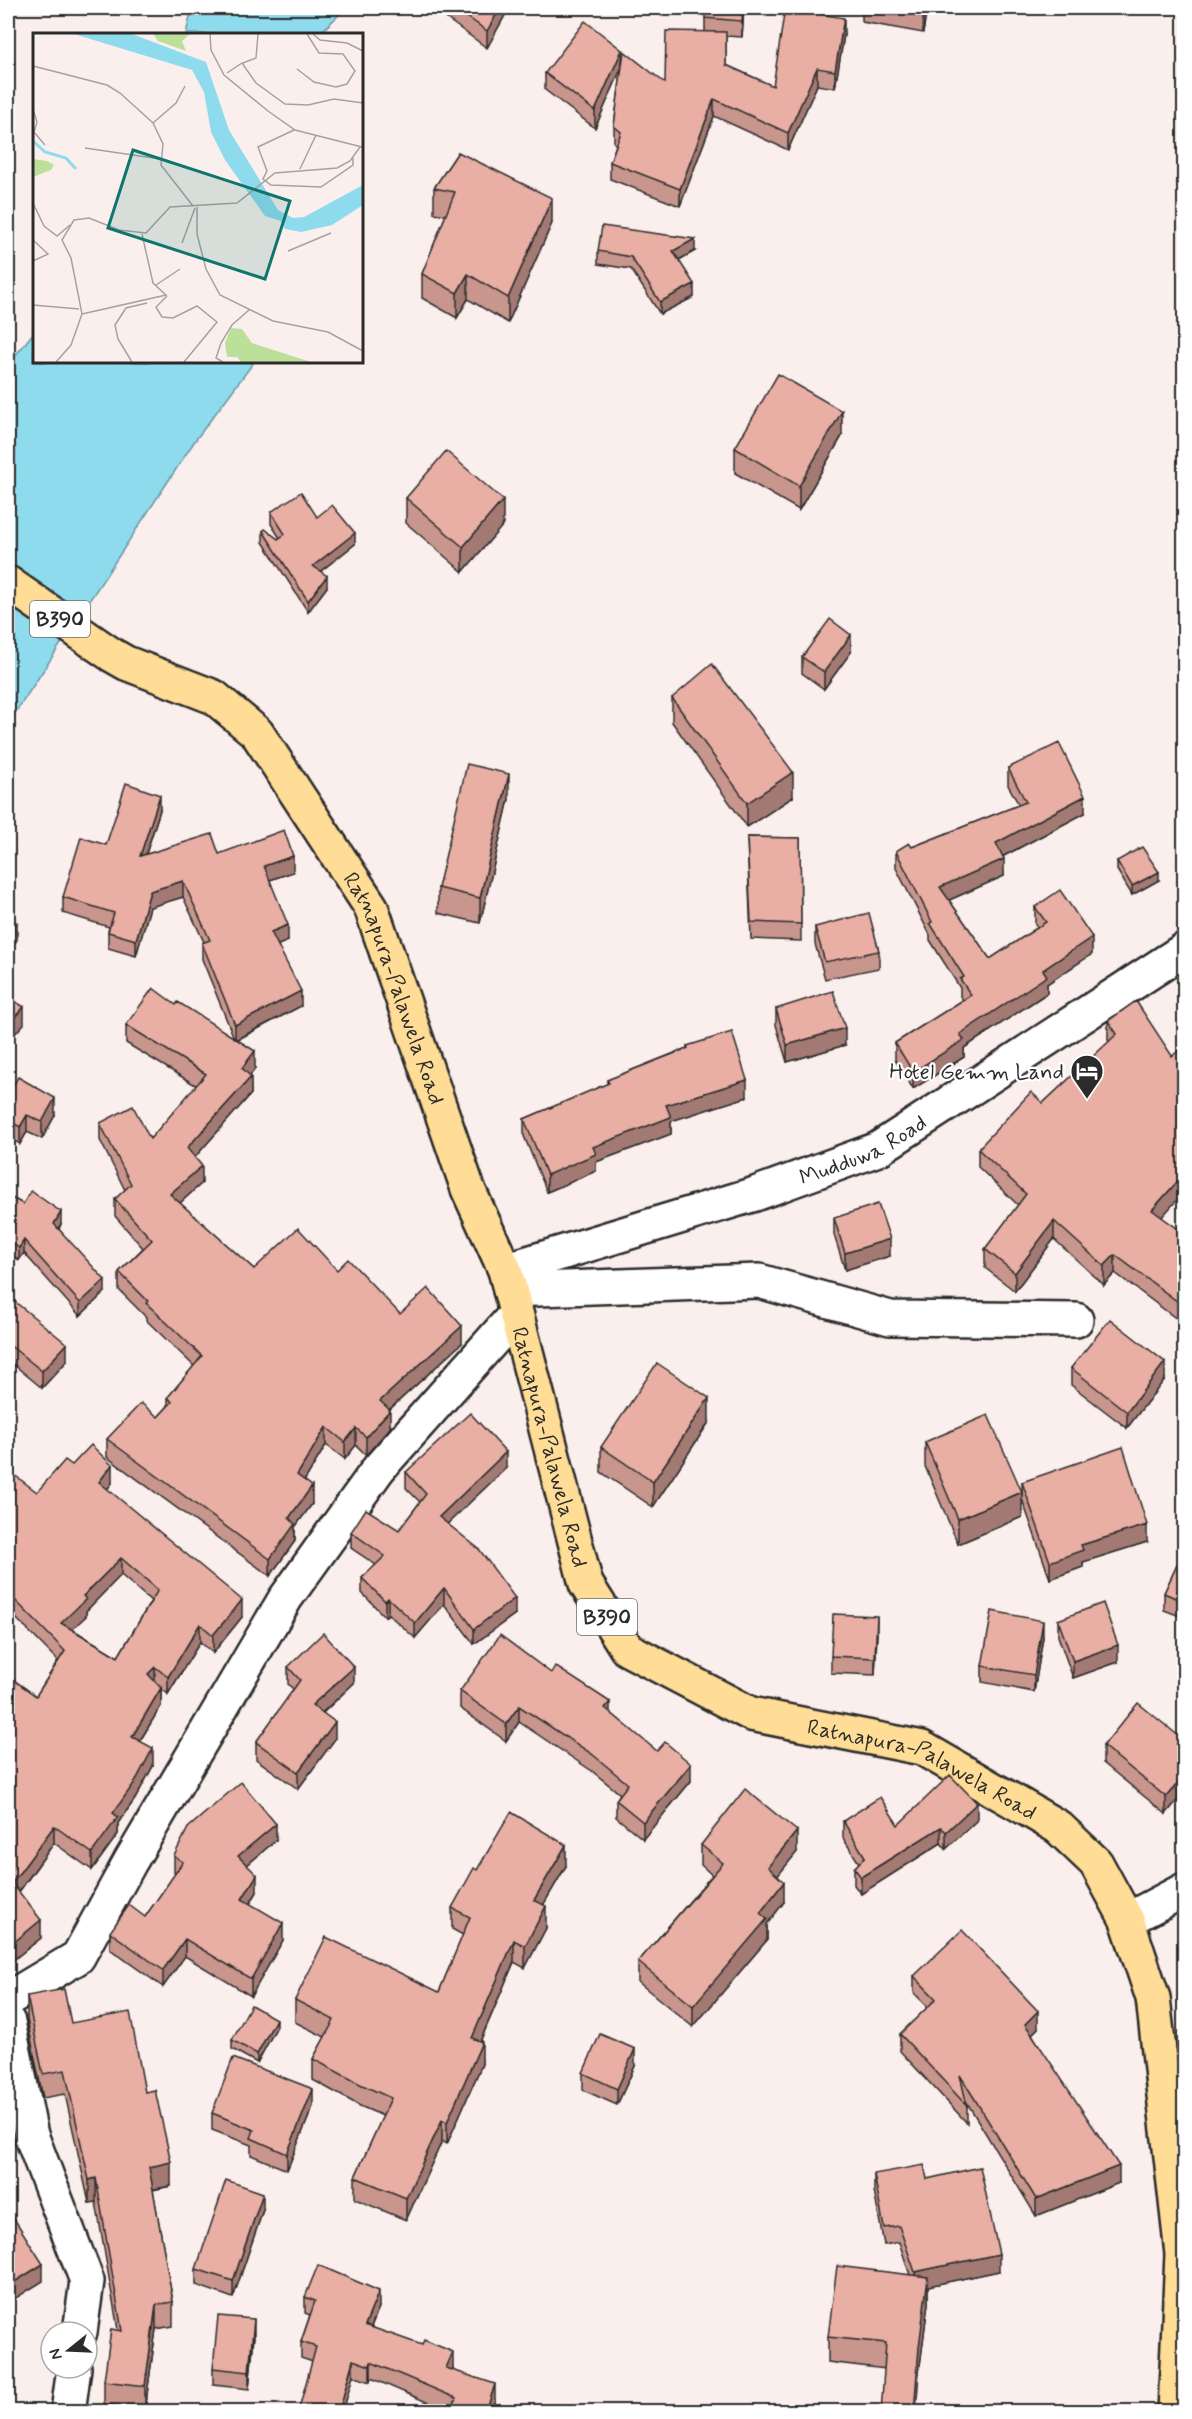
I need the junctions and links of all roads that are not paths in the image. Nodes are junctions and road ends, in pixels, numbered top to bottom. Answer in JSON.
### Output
{"nodes":[{"id":1,"x":8,"y":583,"type":"edge"},
{"id":2,"x":1185,"y":950,"type":"edge"},
{"id":3,"x":511,"y":1292,"type":"junction"},
{"id":4,"x":1076,"y":1320,"type":"dead end"},
{"id":5,"x":1185,"y":1890,"type":"edge"},
{"id":6,"x":1127,"y":1920,"type":"junction"},
{"id":7,"x":8,"y":1999,"type":"edge"},
{"id":8,"x":8,"y":2022,"type":"edge"},
{"id":9,"x":82,"y":2320,"type":"edge"},
{"id":10,"x":72,"y":2380,"type":"edge"},
{"id":11,"x":68,"y":2412,"type":"edge"},
{"id":12,"x":1175,"y":2412,"type":"edge"}],
"edges":[{"from":1,"to":3,"type":"main road","name":"Ratnapura-Palawela Road","number":"B390"},
{"from":2,"to":3,"type":"street","name":"Mudduwa Road"},
{"from":3,"to":4,"type":"street"},
{"from":3,"to":6,"type":"main road","name":"Ratnapura-Palawela Road","number":"B390"},
{"from":3,"to":7,"type":"street"},
{"from":5,"to":6,"type":"street"},
{"from":6,"to":12,"type":"main road","name":"Ratnapura-Palawela Road","number":"B390"},
{"from":8,"to":9,"type":"street"},
{"from":10,"to":11,"type":"street"}]}
